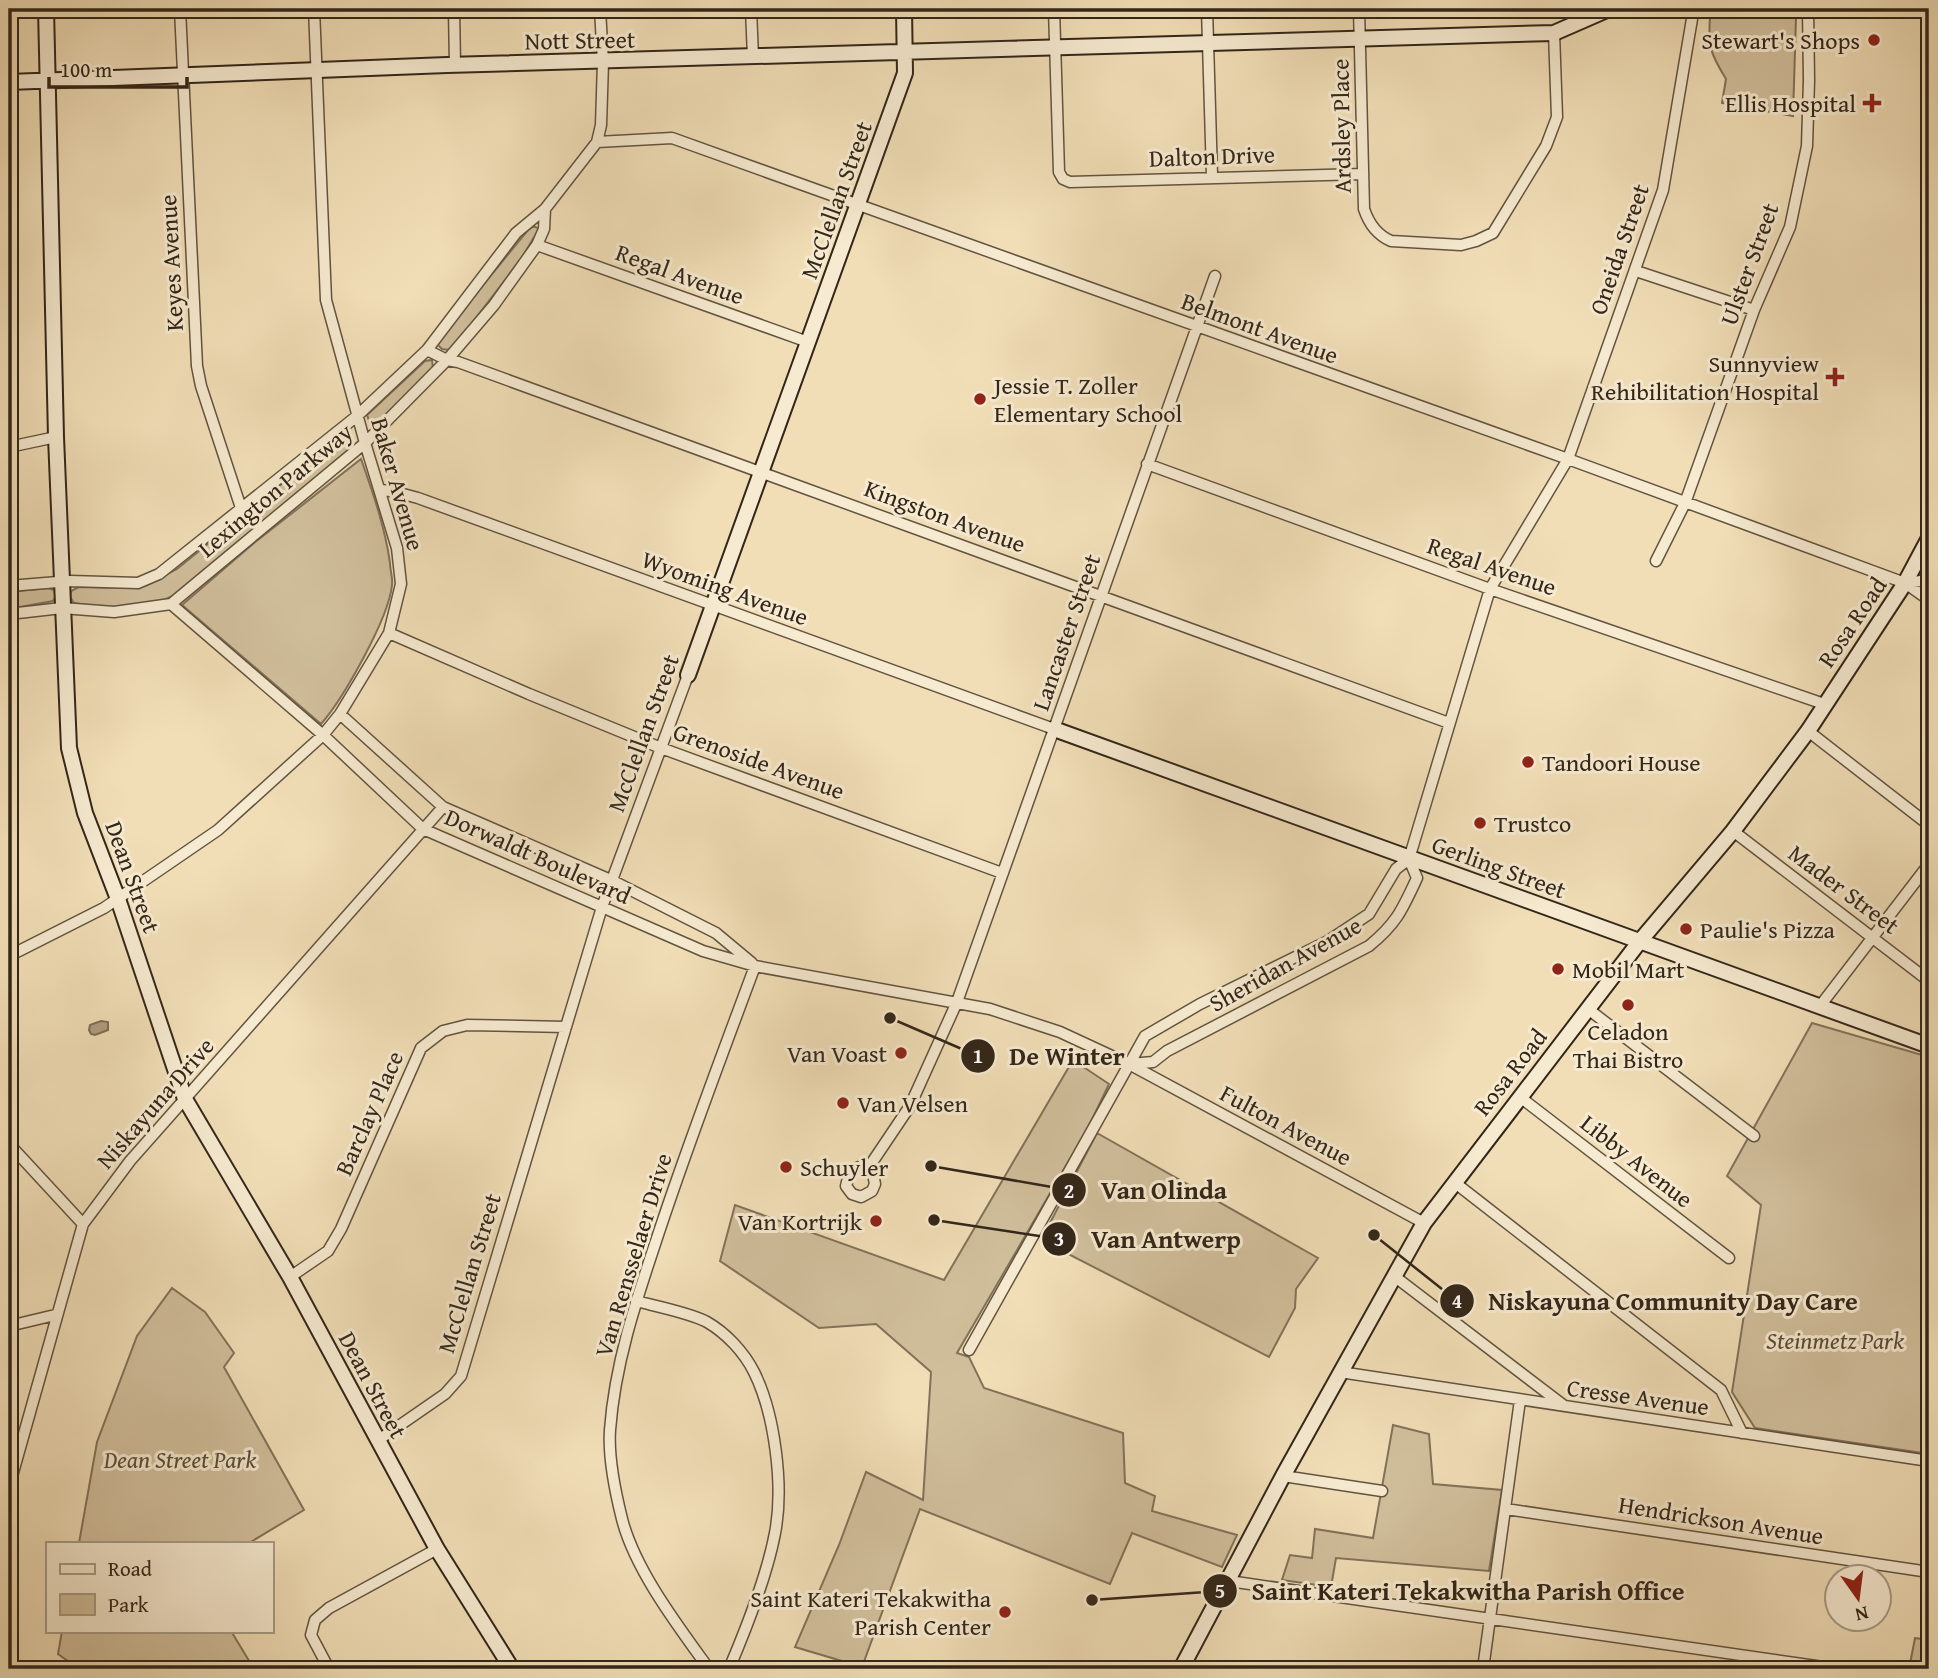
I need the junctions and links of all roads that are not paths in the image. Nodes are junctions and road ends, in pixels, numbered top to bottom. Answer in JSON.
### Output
{"nodes":[{"id":1,"x":46,"y":9,"type":"edge"},
{"id":2,"x":180,"y":9,"type":"edge"},
{"id":3,"x":314,"y":9,"type":"edge"},
{"id":4,"x":454,"y":9,"type":"edge"},
{"id":5,"x":600,"y":9,"type":"edge"},
{"id":6,"x":751,"y":9,"type":"edge"},
{"id":7,"x":904,"y":9,"type":"edge"},
{"id":8,"x":1055,"y":9,"type":"edge"},
{"id":9,"x":1207,"y":9,"type":"edge"},
{"id":10,"x":1359,"y":9,"type":"edge"},
{"id":11,"x":1690,"y":9,"type":"edge"},
{"id":12,"x":1808,"y":9,"type":"edge"},
{"id":13,"x":1600,"y":10,"type":"edge"},
{"id":14,"x":1554,"y":33,"type":"junction"},
{"id":15,"x":1360,"y":38,"type":"junction"},
{"id":16,"x":1207,"y":42,"type":"junction"},
{"id":17,"x":1055,"y":48,"type":"junction"},
{"id":18,"x":905,"y":52,"type":"junction"},
{"id":19,"x":753,"y":57,"type":"junction"},
{"id":20,"x":603,"y":62,"type":"junction"},
{"id":21,"x":455,"y":65,"type":"junction"},
{"id":22,"x":316,"y":71,"type":"junction"},
{"id":23,"x":182,"y":74,"type":"junction"},
{"id":24,"x":9,"y":82,"type":"edge"},
{"id":25,"x":49,"y":82,"type":"junction"},
{"id":26,"x":597,"y":142,"type":"junction"},
{"id":27,"x":1362,"y":174,"type":"junction"},
{"id":28,"x":1212,"y":176,"type":"junction"},
{"id":29,"x":858,"y":206,"type":"junction"},
{"id":30,"x":545,"y":209,"type":"junction"},
{"id":31,"x":537,"y":245,"type":"junction"},
{"id":32,"x":1636,"y":271,"type":"junction"},
{"id":33,"x":1215,"y":276,"type":"dead end"},
{"id":34,"x":1754,"y":310,"type":"junction"},
{"id":35,"x":1198,"y":328,"type":"junction"},
{"id":36,"x":808,"y":342,"type":"junction"},
{"id":37,"x":427,"y":350,"type":"junction"},
{"id":38,"x":447,"y":360,"type":"junction"},
{"id":39,"x":357,"y":416,"type":"junction"},
{"id":40,"x":56,"y":437,"type":"junction"},
{"id":41,"x":365,"y":443,"type":"junction"},
{"id":42,"x":9,"y":447,"type":"edge"},
{"id":43,"x":1568,"y":459,"type":"junction"},
{"id":44,"x":1147,"y":464,"type":"junction"},
{"id":45,"x":762,"y":472,"type":"junction"},
{"id":46,"x":380,"y":490,"type":"junction"},
{"id":47,"x":1685,"y":503,"type":"junction"},
{"id":48,"x":241,"y":508,"type":"junction"},
{"id":49,"x":1929,"y":538,"type":"edge"},
{"id":50,"x":1656,"y":561,"type":"dead end"},
{"id":51,"x":1929,"y":580,"type":"edge"},
{"id":52,"x":61,"y":581,"type":"junction"},
{"id":53,"x":1905,"y":583,"type":"junction"},
{"id":54,"x":9,"y":586,"type":"edge"},
{"id":55,"x":1490,"y":589,"type":"junction"},
{"id":56,"x":1100,"y":595,"type":"junction"},
{"id":57,"x":1929,"y":600,"type":"edge"},
{"id":58,"x":171,"y":604,"type":"junction"},
{"id":59,"x":714,"y":607,"type":"junction"},
{"id":60,"x":62,"y":608,"type":"junction"},
{"id":61,"x":9,"y":614,"type":"edge"},
{"id":62,"x":389,"y":632,"type":"junction"},
{"id":63,"x":688,"y":675,"type":"joint"},
{"id":64,"x":1824,"y":704,"type":"junction"},
{"id":65,"x":340,"y":714,"type":"junction"},
{"id":66,"x":1449,"y":723,"type":"junction"},
{"id":67,"x":1054,"y":729,"type":"junction"},
{"id":68,"x":1808,"y":731,"type":"junction"},
{"id":69,"x":323,"y":734,"type":"junction"},
{"id":70,"x":661,"y":748,"type":"junction"},
{"id":71,"x":443,"y":807,"type":"junction"},
{"id":72,"x":1929,"y":825,"type":"edge"},
{"id":73,"x":423,"y":829,"type":"junction"},
{"id":74,"x":1732,"y":831,"type":"junction"},
{"id":75,"x":1409,"y":859,"type":"junction"},
{"id":76,"x":1929,"y":864,"type":"edge"},
{"id":77,"x":1002,"y":873,"type":"junction"},
{"id":78,"x":613,"y":881,"type":"junction"},
{"id":79,"x":118,"y":899,"type":"junction"},
{"id":80,"x":602,"y":907,"type":"junction"},
{"id":81,"x":1874,"y":937,"type":"junction"},
{"id":82,"x":1640,"y":941,"type":"junction"},
{"id":83,"x":9,"y":956,"type":"edge"},
{"id":84,"x":755,"y":966,"type":"junction"},
{"id":85,"x":1929,"y":981,"type":"edge"},
{"id":86,"x":957,"y":1002,"type":"junction"},
{"id":87,"x":1820,"y":1006,"type":"junction"},
{"id":88,"x":1588,"y":1009,"type":"junction"},
{"id":89,"x":566,"y":1027,"type":"junction"},
{"id":90,"x":1929,"y":1046,"type":"edge"},
{"id":91,"x":1129,"y":1064,"type":"junction"},
{"id":92,"x":1520,"y":1097,"type":"junction"},
{"id":93,"x":185,"y":1099,"type":"junction"},
{"id":94,"x":1754,"y":1136,"type":"dead end"},
{"id":95,"x":9,"y":1144,"type":"edge"},
{"id":96,"x":872,"y":1164,"type":"dead end"},
{"id":97,"x":1454,"y":1182,"type":"junction"},
{"id":98,"x":1424,"y":1223,"type":"junction"},
{"id":99,"x":83,"y":1224,"type":"junction"},
{"id":100,"x":1729,"y":1258,"type":"dead end"},
{"id":101,"x":1394,"y":1276,"type":"junction"},
{"id":102,"x":290,"y":1277,"type":"junction"},
{"id":103,"x":636,"y":1301,"type":"junction"},
{"id":104,"x":55,"y":1315,"type":"junction"},
{"id":105,"x":9,"y":1326,"type":"edge"},
{"id":106,"x":969,"y":1350,"type":"dead end"},
{"id":107,"x":1340,"y":1372,"type":"junction"},
{"id":108,"x":1520,"y":1399,"type":"junction"},
{"id":109,"x":1566,"y":1408,"type":"junction"},
{"id":110,"x":1742,"y":1433,"type":"junction"},
{"id":111,"x":377,"y":1441,"type":"junction"},
{"id":112,"x":1929,"y":1461,"type":"edge"},
{"id":113,"x":1283,"y":1476,"type":"junction"},
{"id":114,"x":9,"y":1487,"type":"edge"},
{"id":115,"x":1382,"y":1492,"type":"dead end"},
{"id":116,"x":1506,"y":1509,"type":"junction"},
{"id":117,"x":437,"y":1549,"type":"junction"},
{"id":118,"x":1929,"y":1572,"type":"edge"},
{"id":119,"x":1229,"y":1581,"type":"junction"},
{"id":120,"x":1489,"y":1618,"type":"junction"},
{"id":121,"x":329,"y":1669,"type":"edge"},
{"id":122,"x":512,"y":1669,"type":"edge"},
{"id":123,"x":709,"y":1669,"type":"edge"},
{"id":124,"x":729,"y":1669,"type":"edge"},
{"id":125,"x":1181,"y":1669,"type":"edge"},
{"id":126,"x":1483,"y":1669,"type":"edge"},
{"id":127,"x":1837,"y":1669,"type":"edge"}],
"edges":[{"from":1,"to":25,"type":"street","name":"Dean Street"},
{"from":2,"to":23,"type":"street","name":"Keyes Avenue"},
{"from":3,"to":22,"type":"street","name":"Baker Avenue"},
{"from":4,"to":21,"type":"street"},
{"from":5,"to":20,"type":"street"},
{"from":6,"to":19,"type":"street"},
{"from":7,"to":18,"type":"street","name":"McClellan Street"},
{"from":8,"to":17,"type":"street"},
{"from":9,"to":16,"type":"street"},
{"from":10,"to":15,"type":"street","name":"Ardsley Place"},
{"from":11,"to":32,"type":"street","name":"Oneida Street"},
{"from":12,"to":34,"type":"street","name":"Ulster Street"},
{"from":13,"to":14,"type":"street","name":"Nott Street"},
{"from":14,"to":15,"type":"street","name":"Nott Street"},
{"from":14,"to":27,"type":"street","name":"Ardsley Place"},
{"from":15,"to":16,"type":"street","name":"Nott Street"},
{"from":15,"to":27,"type":"street","name":"Ardsley Place"},
{"from":16,"to":17,"type":"street","name":"Nott Street"},
{"from":16,"to":28,"type":"street"},
{"from":17,"to":18,"type":"street","name":"Nott Street"},
{"from":17,"to":28,"type":"street","name":"Dalton Drive"},
{"from":18,"to":19,"type":"street","name":"Nott Street"},
{"from":18,"to":29,"type":"street","name":"McClellan Street"},
{"from":19,"to":20,"type":"street","name":"Nott Street"},
{"from":20,"to":21,"type":"street","name":"Nott Street"},
{"from":20,"to":26,"type":"street"},
{"from":21,"to":22,"type":"street","name":"Nott Street"},
{"from":22,"to":23,"type":"street","name":"Nott Street"},
{"from":22,"to":39,"type":"street","name":"Baker Avenue"},
{"from":23,"to":25,"type":"street","name":"Nott Street"},
{"from":23,"to":48,"type":"street","name":"Keyes Avenue"},
{"from":24,"to":25,"type":"street","name":"Nott Street"},
{"from":25,"to":40,"type":"street","name":"Dean Street"},
{"from":26,"to":29,"type":"street","name":"Belmont Avenue"},
{"from":26,"to":30,"type":"street","name":"Lexington Parkway"},
{"from":27,"to":28,"type":"street","name":"Dalton Drive"},
{"from":29,"to":35,"type":"street","name":"Belmont Avenue"},
{"from":29,"to":36,"type":"street","name":"McClellan Street"},
{"from":30,"to":31,"type":"street","name":"Lexington Parkway"},
{"from":30,"to":37,"type":"street","name":"Lexington Parkway"},
{"from":31,"to":36,"type":"street","name":"Regal Avenue"},
{"from":31,"to":38,"type":"street","name":"Lexington Parkway"},
{"from":32,"to":34,"type":"street"},
{"from":32,"to":43,"type":"street","name":"Oneida Street"},
{"from":33,"to":35,"type":"street","name":"Lancaster Street"},
{"from":34,"to":47,"type":"street","name":"Ulster Street"},
{"from":35,"to":43,"type":"street","name":"Belmont Avenue"},
{"from":35,"to":44,"type":"street","name":"Lancaster Street"},
{"from":36,"to":45,"type":"street","name":"McClellan Street"},
{"from":37,"to":38,"type":"street","name":"Kingston Avenue"},
{"from":37,"to":39,"type":"street","name":"Lexington Parkway"},
{"from":38,"to":41,"type":"street","name":"Lexington Parkway"},
{"from":38,"to":45,"type":"street","name":"Kingston Avenue"},
{"from":39,"to":41,"type":"street","name":"Baker Avenue"},
{"from":39,"to":48,"type":"street","name":"Lexington Parkway"},
{"from":40,"to":42,"type":"street"},
{"from":40,"to":52,"type":"street","name":"Dean Street"},
{"from":41,"to":46,"type":"street","name":"Baker Avenue"},
{"from":41,"to":58,"type":"street","name":"Lexington Parkway"},
{"from":43,"to":47,"type":"street","name":"Belmont Avenue"},
{"from":43,"to":55,"type":"street","name":"Oneida Street"},
{"from":44,"to":55,"type":"street","name":"Regal Avenue"},
{"from":44,"to":56,"type":"street","name":"Lancaster Street"},
{"from":45,"to":56,"type":"street","name":"Kingston Avenue"},
{"from":45,"to":59,"type":"street","name":"McClellan Street"},
{"from":46,"to":59,"type":"street","name":"Wyoming Avenue"},
{"from":46,"to":62,"type":"street","name":"Baker Avenue"},
{"from":47,"to":50,"type":"street","name":"Ulster Street"},
{"from":47,"to":53,"type":"street","name":"Belmont Avenue"},
{"from":48,"to":52,"type":"street","name":"Lexington Parkway"},
{"from":49,"to":53,"type":"street","name":"Rosa Road"},
{"from":51,"to":53,"type":"street"},
{"from":52,"to":54,"type":"street","name":"Lexington Parkway"},
{"from":52,"to":60,"type":"street","name":"Dean Street"},
{"from":53,"to":57,"type":"street"},
{"from":53,"to":64,"type":"street","name":"Rosa Road"},
{"from":55,"to":64,"type":"street","name":"Regal Avenue"},
{"from":55,"to":66,"type":"street","name":"Oneida Street"},
{"from":56,"to":66,"type":"street","name":"Kingston Avenue"},
{"from":56,"to":67,"type":"street","name":"Lancaster Street"},
{"from":58,"to":60,"type":"street"},
{"from":58,"to":69,"type":"street","name":"Dorwaldt Boulevard"},
{"from":59,"to":63,"type":"street","name":"McClellan Street"},
{"from":59,"to":67,"type":"street","name":"Wyoming Avenue"},
{"from":60,"to":61,"type":"street"},
{"from":60,"to":79,"type":"street","name":"Dean Street"},
{"from":62,"to":65,"type":"street","name":"Baker Avenue"},
{"from":62,"to":70,"type":"street","name":"Grenoside Avenue"},
{"from":63,"to":70,"type":"street","name":"McClellan Street"},
{"from":64,"to":68,"type":"street","name":"Rosa Road"},
{"from":65,"to":69,"type":"street","name":"Baker Avenue"},
{"from":65,"to":71,"type":"street","name":"Dorwaldt Boulevard"},
{"from":66,"to":75,"type":"street","name":"Sheridan Avenue"},
{"from":67,"to":75,"type":"street","name":"Gerling Street"},
{"from":67,"to":77,"type":"street","name":"Lancaster Street"},
{"from":68,"to":72,"type":"street"},
{"from":68,"to":74,"type":"street","name":"Rosa Road"},
{"from":69,"to":73,"type":"street","name":"Dorwaldt Boulevard"},
{"from":69,"to":79,"type":"street","name":"Baker Avenue"},
{"from":70,"to":77,"type":"street","name":"Grenoside Avenue"},
{"from":70,"to":78,"type":"street","name":"McClellan Street"},
{"from":71,"to":73,"type":"street","name":"Niskayuna Drive"},
{"from":71,"to":78,"type":"street","name":"Dorwaldt Boulevard"},
{"from":73,"to":80,"type":"street","name":"Dorwaldt Boulevard"},
{"from":73,"to":93,"type":"street","name":"Niskayuna Drive"},
{"from":74,"to":81,"type":"street","name":"Mader Street"},
{"from":74,"to":82,"type":"street","name":"Rosa Road"},
{"from":75,"to":82,"type":"street","name":"Gerling Street"},
{"from":75,"to":91,"type":"street","name":"Sheridan Avenue"},
{"from":75,"to":91,"type":"street","name":"Sheridan Avenue"},
{"from":76,"to":81,"type":"street"},
{"from":77,"to":86,"type":"street","name":"Lancaster Street"},
{"from":78,"to":80,"type":"street","name":"McClellan Street"},
{"from":78,"to":84,"type":"street","name":"Dorwaldt Boulevard"},
{"from":79,"to":83,"type":"street","name":"Baker Avenue"},
{"from":79,"to":93,"type":"street","name":"Dean Street"},
{"from":80,"to":84,"type":"street","name":"Dorwaldt Boulevard"},
{"from":80,"to":89,"type":"street","name":"McClellan Street"},
{"from":81,"to":85,"type":"street","name":"Mader Street"},
{"from":81,"to":87,"type":"street"},
{"from":82,"to":87,"type":"street","name":"Gerling Street"},
{"from":82,"to":88,"type":"street","name":"Rosa Road"},
{"from":84,"to":86,"type":"street","name":"Dorwaldt Boulevard"},
{"from":84,"to":103,"type":"street","name":"Van Rensselaer Drive"},
{"from":86,"to":91,"type":"street","name":"Dorwaldt Boulevard"},
{"from":86,"to":96,"type":"street","name":"Lancaster Street"},
{"from":87,"to":90,"type":"street","name":"Gerling Street"},
{"from":88,"to":92,"type":"street","name":"Rosa Road"},
{"from":88,"to":94,"type":"street"},
{"from":89,"to":102,"type":"street","name":"Barclay Place"},
{"from":89,"to":111,"type":"street","name":"McClellan Street"},
{"from":91,"to":98,"type":"street","name":"Fulton Avenue"},
{"from":91,"to":106,"type":"street","name":"Sheridan Avenue"},
{"from":92,"to":97,"type":"street","name":"Rosa Road"},
{"from":92,"to":100,"type":"street","name":"Libby Avenue"},
{"from":93,"to":99,"type":"street","name":"Niskayuna Drive"},
{"from":93,"to":102,"type":"street","name":"Dean Street"},
{"from":95,"to":99,"type":"street"},
{"from":97,"to":98,"type":"street","name":"Rosa Road"},
{"from":97,"to":110,"type":"street"},
{"from":98,"to":101,"type":"street","name":"Rosa Road"},
{"from":99,"to":104,"type":"street","name":"Niskayuna Drive"},
{"from":101,"to":107,"type":"street","name":"Rosa Road"},
{"from":101,"to":109,"type":"street"},
{"from":102,"to":111,"type":"street","name":"Dean Street"},
{"from":103,"to":123,"type":"street","name":"Van Rensselaer Drive"},
{"from":103,"to":124,"type":"street"},
{"from":104,"to":105,"type":"street"},
{"from":104,"to":114,"type":"street","name":"Niskayuna Drive"},
{"from":107,"to":108,"type":"street","name":"Cresse Avenue"},
{"from":107,"to":113,"type":"street","name":"Rosa Road"},
{"from":108,"to":109,"type":"street","name":"Cresse Avenue"},
{"from":108,"to":116,"type":"street"},
{"from":109,"to":110,"type":"street","name":"Cresse Avenue"},
{"from":110,"to":112,"type":"street","name":"Cresse Avenue"},
{"from":111,"to":117,"type":"street","name":"Dean Street"},
{"from":113,"to":115,"type":"street"},
{"from":113,"to":119,"type":"street","name":"Rosa Road"},
{"from":116,"to":118,"type":"street","name":"Hendrickson Avenue"},
{"from":116,"to":120,"type":"street"},
{"from":117,"to":121,"type":"street"},
{"from":117,"to":122,"type":"street","name":"Dean Street"},
{"from":119,"to":120,"type":"street"},
{"from":119,"to":125,"type":"street","name":"Rosa Road"},
{"from":120,"to":126,"type":"street"},
{"from":120,"to":127,"type":"street"}]}
